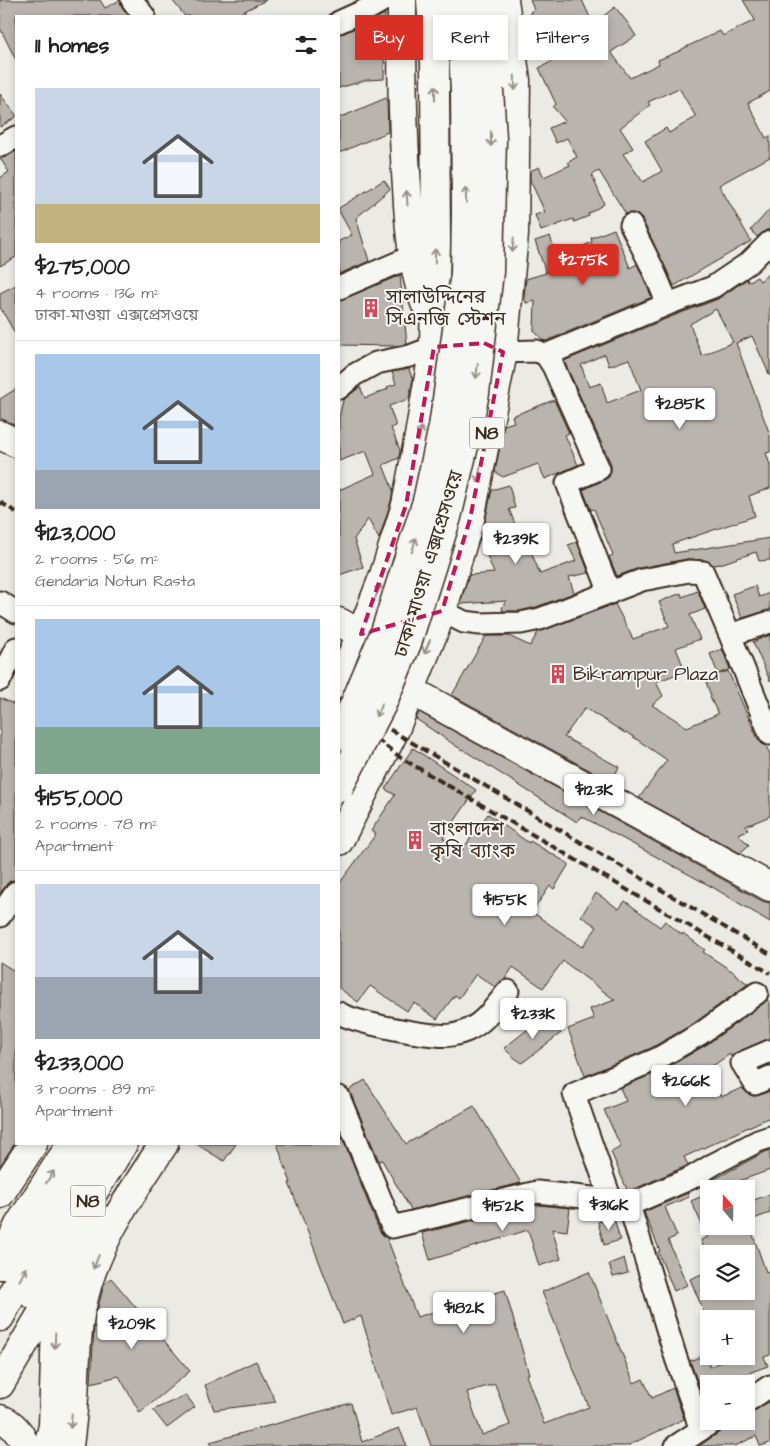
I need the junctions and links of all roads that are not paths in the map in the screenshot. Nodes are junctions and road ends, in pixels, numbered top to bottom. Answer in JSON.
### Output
{"nodes":[{"id":1,"x":132,"y":0,"type":"edge"},
{"id":2,"x":384,"y":0,"type":"edge"},
{"id":3,"x":402,"y":0,"type":"edge"},
{"id":4,"x":431,"y":0,"type":"edge"},
{"id":5,"x":458,"y":0,"type":"edge"},
{"id":6,"x":480,"y":0,"type":"edge"},
{"id":7,"x":504,"y":0,"type":"edge"},
{"id":8,"x":143,"y":15,"type":"edge"},
{"id":9,"x":340,"y":22,"type":"edge"},
{"id":10,"x":477,"y":91,"type":"junction"},
{"id":11,"x":15,"y":138,"type":"edge"},
{"id":12,"x":0,"y":146,"type":"edge"},
{"id":13,"x":631,"y":225,"type":"dead end"},
{"id":14,"x":770,"y":242,"type":"edge"},
{"id":15,"x":413,"y":256,"type":"junction"},
{"id":16,"x":340,"y":288,"type":"edge"},
{"id":17,"x":668,"y":304,"type":"junction"},
{"id":18,"x":434,"y":339,"type":"junction"},
{"id":19,"x":503,"y":352,"type":"junction"},
{"id":20,"x":546,"y":355,"type":"junction"},
{"id":21,"x":340,"y":387,"type":"edge"},
{"id":22,"x":0,"y":435,"type":"edge"},
{"id":23,"x":15,"y":443,"type":"edge"},
{"id":24,"x":610,"y":593,"type":"junction"},
{"id":25,"x":0,"y":602,"type":"edge"},
{"id":26,"x":15,"y":611,"type":"edge"},
{"id":27,"x":442,"y":611,"type":"junction"},
{"id":28,"x":770,"y":622,"type":"edge"},
{"id":29,"x":350,"y":628,"type":"edge"},
{"id":30,"x":730,"y":635,"type":"junction"},
{"id":31,"x":15,"y":651,"type":"edge"},
{"id":32,"x":4,"y":679,"type":"edge"},
{"id":33,"x":340,"y":679,"type":"edge"},
{"id":34,"x":410,"y":690,"type":"junction"},
{"id":35,"x":340,"y":734,"type":"edge"},
{"id":36,"x":770,"y":734,"type":"edge"},
{"id":37,"x":340,"y":785,"type":"edge"},
{"id":38,"x":340,"y":839,"type":"edge"},
{"id":39,"x":770,"y":886,"type":"edge"},
{"id":40,"x":15,"y":894,"type":"edge"},
{"id":41,"x":0,"y":916,"type":"edge"},
{"id":42,"x":508,"y":991,"type":"dead end"},
{"id":43,"x":756,"y":993,"type":"dead end"},
{"id":44,"x":340,"y":1014,"type":"edge"},
{"id":45,"x":770,"y":1051,"type":"edge"},
{"id":46,"x":770,"y":1077,"type":"edge"},
{"id":47,"x":340,"y":1099,"type":"edge"},
{"id":48,"x":770,"y":1137,"type":"edge"},
{"id":49,"x":32,"y":1145,"type":"edge"},
{"id":50,"x":70,"y":1145,"type":"edge"},
{"id":51,"x":95,"y":1145,"type":"edge"},
{"id":52,"x":122,"y":1145,"type":"edge"},
{"id":53,"x":146,"y":1145,"type":"edge"},
{"id":54,"x":163,"y":1145,"type":"edge"},
{"id":55,"x":0,"y":1194,"type":"edge"},
{"id":56,"x":61,"y":1202,"type":"junction"},
{"id":57,"x":620,"y":1202,"type":"junction"},
{"id":58,"x":10,"y":1232,"type":"edge"},
{"id":59,"x":53,"y":1258,"type":"junction"},
{"id":60,"x":0,"y":1265,"type":"edge"},
{"id":61,"x":57,"y":1288,"type":"junction"},
{"id":62,"x":0,"y":1317,"type":"edge"},
{"id":63,"x":0,"y":1360,"type":"edge"},
{"id":64,"x":0,"y":1384,"type":"edge"},
{"id":65,"x":770,"y":1386,"type":"edge"},
{"id":66,"x":755,"y":1396,"type":"edge"},
{"id":67,"x":0,"y":1419,"type":"edge"},
{"id":68,"x":700,"y":1419,"type":"edge"},
{"id":69,"x":700,"y":1430,"type":"edge"},
{"id":70,"x":25,"y":1446,"type":"edge"},
{"id":71,"x":48,"y":1446,"type":"edge"},
{"id":72,"x":69,"y":1446,"type":"edge"},
{"id":73,"x":676,"y":1446,"type":"edge"}],
"edges":[{"from":1,"to":8,"type":"street"},
{"from":2,"to":9,"type":"street"},
{"from":15,"to":3,"type":"main road","one_way":true},
{"from":18,"to":4,"type":"main road","one_way":true},
{"from":5,"to":10,"type":"main road","name":"ঢাকা-মাওয়া এক্সপ্রেসওয়ে","number":"N8"},
{"from":6,"to":10,"type":"main road","name":"ঢাকা-মাওয়া এক্সপ্রেসওয়ে","number":"N8"},
{"from":7,"to":19,"type":"main road","number":"N8","one_way":true},
{"from":35,"to":10,"type":"main road","name":"ঢাকা-মাওয়া এক্সপ্রেসওয়ে","number":"N8","one_way":true,"bridge":true},
{"from":10,"to":37,"type":"main road","name":"ঢাকা-মাওয়া এক্সপ্রেসওয়ে","number":"N8","one_way":true,"bridge":true},
{"from":11,"to":12,"type":"street"},
{"from":13,"to":17,"type":"street"},
{"from":14,"to":17,"type":"street"},
{"from":15,"to":16,"type":"street"},
{"from":15,"to":18,"type":"main road"},
{"from":17,"to":20,"type":"street"},
{"from":18,"to":19,"type":"street"},
{"from":18,"to":21,"type":"street"},
{"from":29,"to":18,"type":"main road","one_way":true},
{"from":19,"to":20,"type":"street"},
{"from":19,"to":27,"type":"main road","number":"N8","one_way":true},
{"from":20,"to":24,"type":"street"},
{"from":22,"to":23,"type":"main road"},
{"from":24,"to":27,"type":"street"},
{"from":24,"to":30,"type":"street"},
{"from":25,"to":26,"type":"street"},
{"from":27,"to":29,"type":"street"},
{"from":27,"to":34,"type":"main road","number":"N8","one_way":true},
{"from":28,"to":30,"type":"street"},
{"from":29,"to":33,"type":"main road"},
{"from":29,"to":34,"type":"main road"},
{"from":30,"to":36,"type":"street"},
{"from":31,"to":32,"type":"street"},
{"from":34,"to":38,"type":"main road","number":"N8"},
{"from":34,"to":39,"type":"main road"},
{"from":40,"to":41,"type":"street"},
{"from":42,"to":44,"type":"street"},
{"from":43,"to":57,"type":"street"},
{"from":45,"to":46,"type":"street"},
{"from":47,"to":57,"type":"street"},
{"from":48,"to":57,"type":"street"},
{"from":49,"to":55,"type":"main road"},
{"from":58,"to":50,"type":"main road","one_way":true},
{"from":51,"to":56,"type":"main road","number":"N8"},
{"from":52,"to":59,"type":"main road","number":"N8"},
{"from":53,"to":61,"type":"main road"},
{"from":54,"to":72,"type":"main road","number":"N8","one_way":true},
{"from":56,"to":58,"type":"main road"},
{"from":62,"to":56,"type":"main road","number":"N8","one_way":true},
{"from":57,"to":68,"type":"street"},
{"from":58,"to":60,"type":"main road"},
{"from":59,"to":61,"type":"main road"},
{"from":59,"to":63,"type":"main road","number":"N8"},
{"from":61,"to":64,"type":"main road"},
{"from":61,"to":71,"type":"main road","one_way":true},
{"from":65,"to":66,"type":"street"},
{"from":67,"to":70,"type":"main road"},
{"from":69,"to":73,"type":"street"}]}
